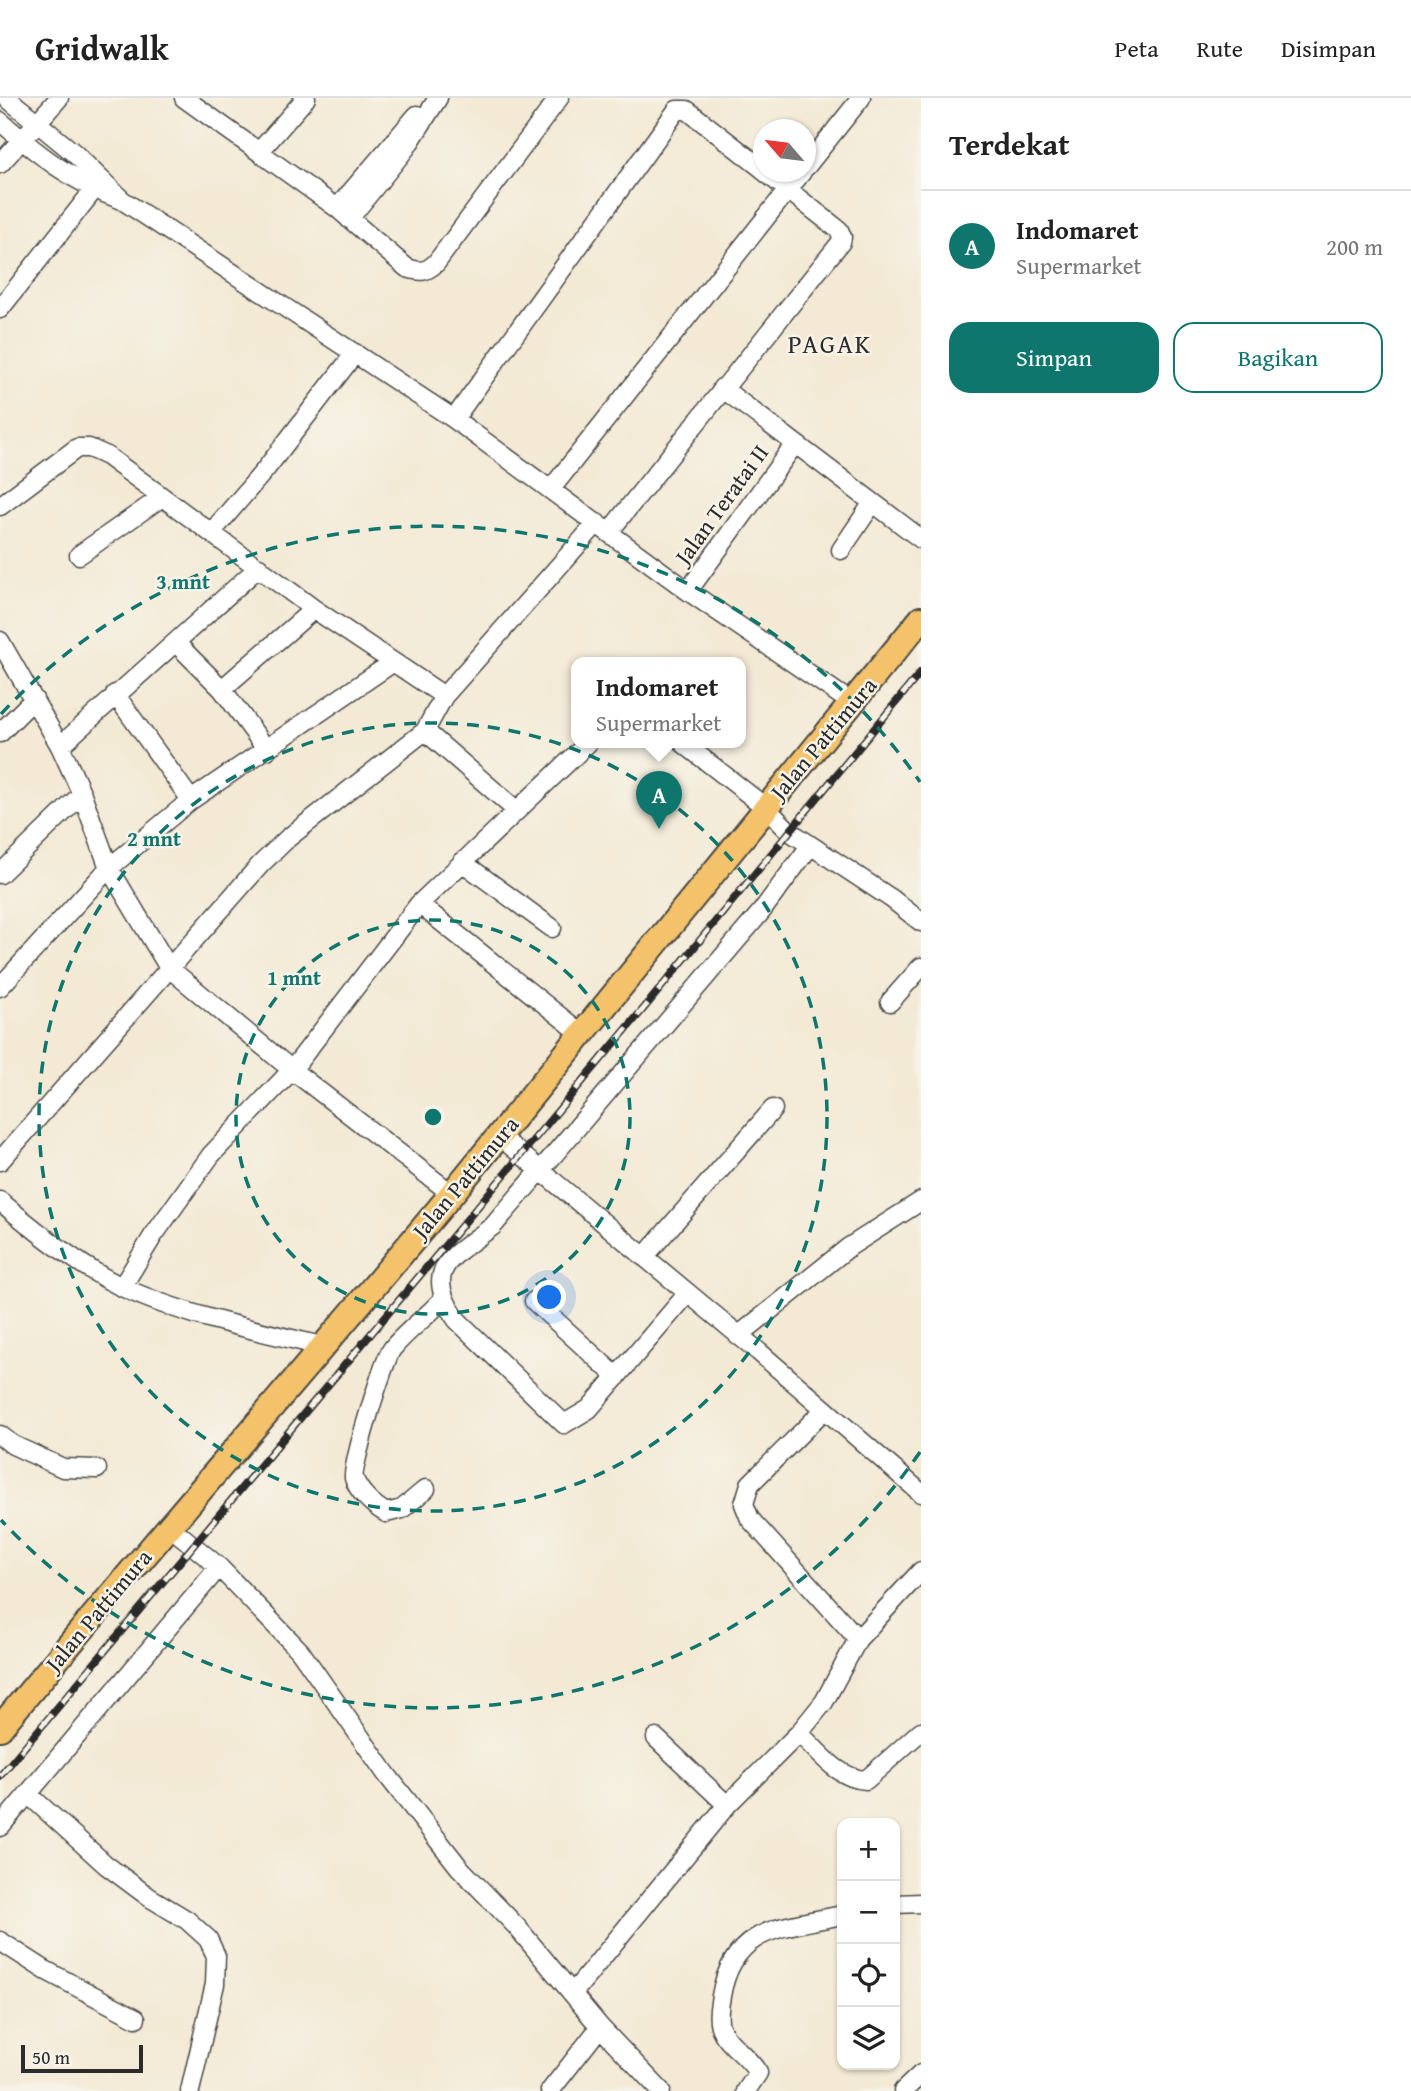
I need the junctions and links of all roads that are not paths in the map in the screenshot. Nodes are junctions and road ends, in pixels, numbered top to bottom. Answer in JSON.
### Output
{"nodes":[{"id":1,"x":7,"y":98,"type":"edge"},
{"id":2,"x":60,"y":98,"type":"edge"},
{"id":3,"x":306,"y":98,"type":"edge"},
{"id":4,"x":437,"y":98,"type":"edge"},
{"id":5,"x":559,"y":98,"type":"edge"},
{"id":6,"x":862,"y":98,"type":"edge"},
{"id":7,"x":187,"y":99,"type":"edge"},
{"id":8,"x":0,"y":121,"type":"edge"},
{"id":9,"x":36,"y":124,"type":"junction"},
{"id":10,"x":20,"y":139,"type":"junction"},
{"id":11,"x":259,"y":152,"type":"junction"},
{"id":12,"x":816,"y":155,"type":"edge"},
{"id":13,"x":753,"y":162,"type":"edge"},
{"id":14,"x":0,"y":164,"type":"edge"},
{"id":15,"x":794,"y":182,"type":"edge"},
{"id":16,"x":803,"y":182,"type":"edge"},
{"id":17,"x":99,"y":184,"type":"junction"},
{"id":18,"x":343,"y":214,"type":"junction"},
{"id":19,"x":0,"y":309,"type":"edge"},
{"id":20,"x":355,"y":354,"type":"junction"},
{"id":21,"x":722,"y":388,"type":"junction"},
{"id":22,"x":454,"y":419,"type":"junction"},
{"id":23,"x":794,"y":445,"type":"junction"},
{"id":24,"x":551,"y":489,"type":"junction"},
{"id":25,"x":162,"y":496,"type":"junction"},
{"id":26,"x":872,"y":504,"type":"junction"},
{"id":27,"x":0,"y":506,"type":"edge"},
{"id":28,"x":603,"y":528,"type":"junction"},
{"id":29,"x":211,"y":533,"type":"junction"},
{"id":30,"x":921,"y":539,"type":"edge"},
{"id":31,"x":841,"y":550,"type":"dead end"},
{"id":32,"x":79,"y":555,"type":"dead end"},
{"id":33,"x":259,"y":568,"type":"junction"},
{"id":34,"x":688,"y":591,"type":"junction"},
{"id":35,"x":314,"y":609,"type":"junction"},
{"id":36,"x":921,"y":620,"type":"edge"},
{"id":37,"x":0,"y":641,"type":"edge"},
{"id":38,"x":177,"y":644,"type":"junction"},
{"id":39,"x":392,"y":663,"type":"junction"},
{"id":40,"x":222,"y":689,"type":"junction"},
{"id":41,"x":115,"y":694,"type":"junction"},
{"id":42,"x":444,"y":696,"type":"junction"},
{"id":43,"x":34,"y":699,"type":"junction"},
{"id":44,"x":852,"y":703,"type":"junction"},
{"id":45,"x":425,"y":731,"type":"junction"},
{"id":46,"x":0,"y":733,"type":"edge"},
{"id":47,"x":60,"y":746,"type":"junction"},
{"id":48,"x":582,"y":748,"type":"edge"},
{"id":49,"x":689,"y":748,"type":"edge"},
{"id":50,"x":267,"y":750,"type":"junction"},
{"id":51,"x":82,"y":794,"type":"junction"},
{"id":52,"x":191,"y":800,"type":"junction"},
{"id":53,"x":765,"y":807,"type":"junction"},
{"id":54,"x":516,"y":810,"type":"junction"},
{"id":55,"x":810,"y":846,"type":"junction"},
{"id":56,"x":462,"y":862,"type":"junction"},
{"id":57,"x":109,"y":868,"type":"junction"},
{"id":58,"x":0,"y":874,"type":"edge"},
{"id":59,"x":419,"y":904,"type":"junction"},
{"id":60,"x":921,"y":922,"type":"edge"},
{"id":61,"x":552,"y":928,"type":"dead end"},
{"id":62,"x":921,"y":967,"type":"edge"},
{"id":63,"x":169,"y":968,"type":"junction"},
{"id":64,"x":0,"y":987,"type":"edge"},
{"id":65,"x":890,"y":1002,"type":"dead end"},
{"id":66,"x":582,"y":1034,"type":"junction"},
{"id":67,"x":292,"y":1070,"type":"junction"},
{"id":68,"x":773,"y":1109,"type":"dead end"},
{"id":69,"x":499,"y":1136,"type":"junction"},
{"id":70,"x":0,"y":1160,"type":"edge"},
{"id":71,"x":540,"y":1171,"type":"junction"},
{"id":72,"x":452,"y":1194,"type":"junction"},
{"id":73,"x":0,"y":1201,"type":"edge"},
{"id":74,"x":921,"y":1201,"type":"edge"},
{"id":75,"x":644,"y":1257,"type":"junction"},
{"id":76,"x":122,"y":1287,"type":"junction"},
{"id":77,"x":688,"y":1293,"type":"junction"},
{"id":78,"x":442,"y":1300,"type":"junction"},
{"id":79,"x":534,"y":1301,"type":"dead end"},
{"id":80,"x":738,"y":1336,"type":"junction"},
{"id":81,"x":323,"y":1346,"type":"junction"},
{"id":82,"x":617,"y":1377,"type":"junction"},
{"id":83,"x":825,"y":1409,"type":"junction"},
{"id":84,"x":0,"y":1435,"type":"edge"},
{"id":85,"x":97,"y":1469,"type":"dead end"},
{"id":86,"x":426,"y":1489,"type":"dead end"},
{"id":87,"x":921,"y":1493,"type":"edge"},
{"id":88,"x":168,"y":1525,"type":"junction"},
{"id":89,"x":219,"y":1567,"type":"junction"},
{"id":90,"x":921,"y":1571,"type":"edge"},
{"id":91,"x":858,"y":1639,"type":"junction"},
{"id":92,"x":0,"y":1728,"type":"edge"},
{"id":93,"x":921,"y":1731,"type":"edge"},
{"id":94,"x":799,"y":1733,"type":"junction"},
{"id":95,"x":656,"y":1738,"type":"dead end"},
{"id":96,"x":28,"y":1794,"type":"junction"},
{"id":97,"x":727,"y":1805,"type":"junction"},
{"id":98,"x":0,"y":1827,"type":"edge"},
{"id":99,"x":921,"y":1903,"type":"edge"},
{"id":100,"x":900,"y":1905,"type":"edge"},
{"id":101,"x":837,"y":1916,"type":"edge"},
{"id":102,"x":0,"y":1941,"type":"edge"},
{"id":103,"x":573,"y":1993,"type":"junction"},
{"id":104,"x":136,"y":2018,"type":"dead end"},
{"id":105,"x":600,"y":2026,"type":"junction"},
{"id":106,"x":921,"y":2074,"type":"edge"},
{"id":107,"x":190,"y":2091,"type":"edge"},
{"id":108,"x":550,"y":2091,"type":"edge"},
{"id":109,"x":661,"y":2091,"type":"edge"},
{"id":110,"x":746,"y":2091,"type":"edge"},
{"id":111,"x":903,"y":2091,"type":"edge"}],
"edges":[{"from":1,"to":9,"type":"street"},
{"from":2,"to":9,"type":"street"},
{"from":3,"to":11,"type":"street"},
{"from":4,"to":18,"type":"street"},
{"from":5,"to":18,"type":"street"},
{"from":6,"to":12,"type":"street"},
{"from":7,"to":11,"type":"street"},
{"from":8,"to":10,"type":"street"},
{"from":9,"to":10,"type":"street"},
{"from":9,"to":17,"type":"street"},
{"from":10,"to":14,"type":"street"},
{"from":10,"to":17,"type":"street"},
{"from":11,"to":18,"type":"street"},
{"from":13,"to":22,"type":"street"},
{"from":15,"to":24,"type":"street"},
{"from":16,"to":21,"type":"street"},
{"from":17,"to":19,"type":"street"},
{"from":17,"to":20,"type":"street"},
{"from":20,"to":22,"type":"street"},
{"from":20,"to":29,"type":"street"},
{"from":21,"to":23,"type":"street"},
{"from":21,"to":28,"type":"street"},
{"from":22,"to":24,"type":"street"},
{"from":23,"to":26,"type":"street"},
{"from":23,"to":34,"type":"street","name":"Jalan Teratai II"},
{"from":24,"to":28,"type":"street"},
{"from":25,"to":27,"type":"street"},
{"from":25,"to":29,"type":"street"},
{"from":25,"to":32,"type":"street"},
{"from":26,"to":30,"type":"street"},
{"from":26,"to":31,"type":"street"},
{"from":28,"to":34,"type":"street"},
{"from":28,"to":42,"type":"street"},
{"from":29,"to":33,"type":"street"},
{"from":33,"to":35,"type":"street"},
{"from":33,"to":38,"type":"street"},
{"from":34,"to":44,"type":"street"},
{"from":35,"to":39,"type":"street"},
{"from":35,"to":40,"type":"street"},
{"from":36,"to":44,"type":"highway","name":"Jalan Pattimura"},
{"from":37,"to":43,"type":"street"},
{"from":38,"to":40,"type":"street"},
{"from":38,"to":41,"type":"street"},
{"from":39,"to":42,"type":"street"},
{"from":39,"to":50,"type":"street"},
{"from":40,"to":50,"type":"street"},
{"from":41,"to":47,"type":"street"},
{"from":41,"to":52,"type":"street"},
{"from":42,"to":45,"type":"street"},
{"from":43,"to":46,"type":"street"},
{"from":43,"to":47,"type":"street"},
{"from":44,"to":53,"type":"highway","name":"Jalan Pattimura"},
{"from":45,"to":54,"type":"street"},
{"from":45,"to":63,"type":"street"},
{"from":47,"to":51,"type":"street"},
{"from":48,"to":54,"type":"street"},
{"from":49,"to":53,"type":"street"},
{"from":50,"to":52,"type":"street"},
{"from":51,"to":57,"type":"street"},
{"from":51,"to":58,"type":"street"},
{"from":52,"to":57,"type":"street"},
{"from":53,"to":55,"type":"street"},
{"from":53,"to":66,"type":"highway","name":"Jalan Pattimura"},
{"from":54,"to":56,"type":"street"},
{"from":55,"to":60,"type":"street"},
{"from":55,"to":71,"type":"street"},
{"from":56,"to":59,"type":"street"},
{"from":56,"to":61,"type":"street"},
{"from":57,"to":63,"type":"street"},
{"from":57,"to":64,"type":"street"},
{"from":59,"to":66,"type":"street"},
{"from":59,"to":67,"type":"street"},
{"from":62,"to":65,"type":"street"},
{"from":63,"to":67,"type":"street"},
{"from":63,"to":70,"type":"street"},
{"from":66,"to":69,"type":"highway","name":"Jalan Pattimura"},
{"from":67,"to":72,"type":"street"},
{"from":67,"to":76,"type":"street"},
{"from":68,"to":75,"type":"street"},
{"from":69,"to":71,"type":"street"},
{"from":69,"to":72,"type":"highway","name":"Jalan Pattimura"},
{"from":71,"to":75,"type":"street"},
{"from":71,"to":78,"type":"street"},
{"from":72,"to":81,"type":"highway","name":"Jalan Pattimura"},
{"from":73,"to":76,"type":"street"},
{"from":74,"to":80,"type":"street"},
{"from":75,"to":77,"type":"street"},
{"from":76,"to":81,"type":"street"},
{"from":77,"to":80,"type":"street"},
{"from":77,"to":82,"type":"street"},
{"from":78,"to":82,"type":"street"},
{"from":78,"to":86,"type":"street"},
{"from":79,"to":82,"type":"street"},
{"from":80,"to":83,"type":"street"},
{"from":81,"to":88,"type":"highway","name":"Jalan Pattimura"},
{"from":83,"to":87,"type":"street"},
{"from":83,"to":91,"type":"street"},
{"from":84,"to":85,"type":"street"},
{"from":88,"to":89,"type":"street"},
{"from":88,"to":92,"type":"highway","name":"Jalan Pattimura"},
{"from":89,"to":96,"type":"street"},
{"from":89,"to":103,"type":"street"},
{"from":90,"to":91,"type":"street"},
{"from":91,"to":94,"type":"street"},
{"from":93,"to":94,"type":"street"},
{"from":94,"to":97,"type":"street"},
{"from":95,"to":97,"type":"street"},
{"from":96,"to":98,"type":"street"},
{"from":96,"to":107,"type":"street"},
{"from":97,"to":103,"type":"street"},
{"from":99,"to":100,"type":"street"},
{"from":101,"to":110,"type":"street"},
{"from":102,"to":104,"type":"street"},
{"from":103,"to":105,"type":"street"},
{"from":105,"to":108,"type":"street"},
{"from":105,"to":109,"type":"street"},
{"from":106,"to":111,"type":"street"}]}
